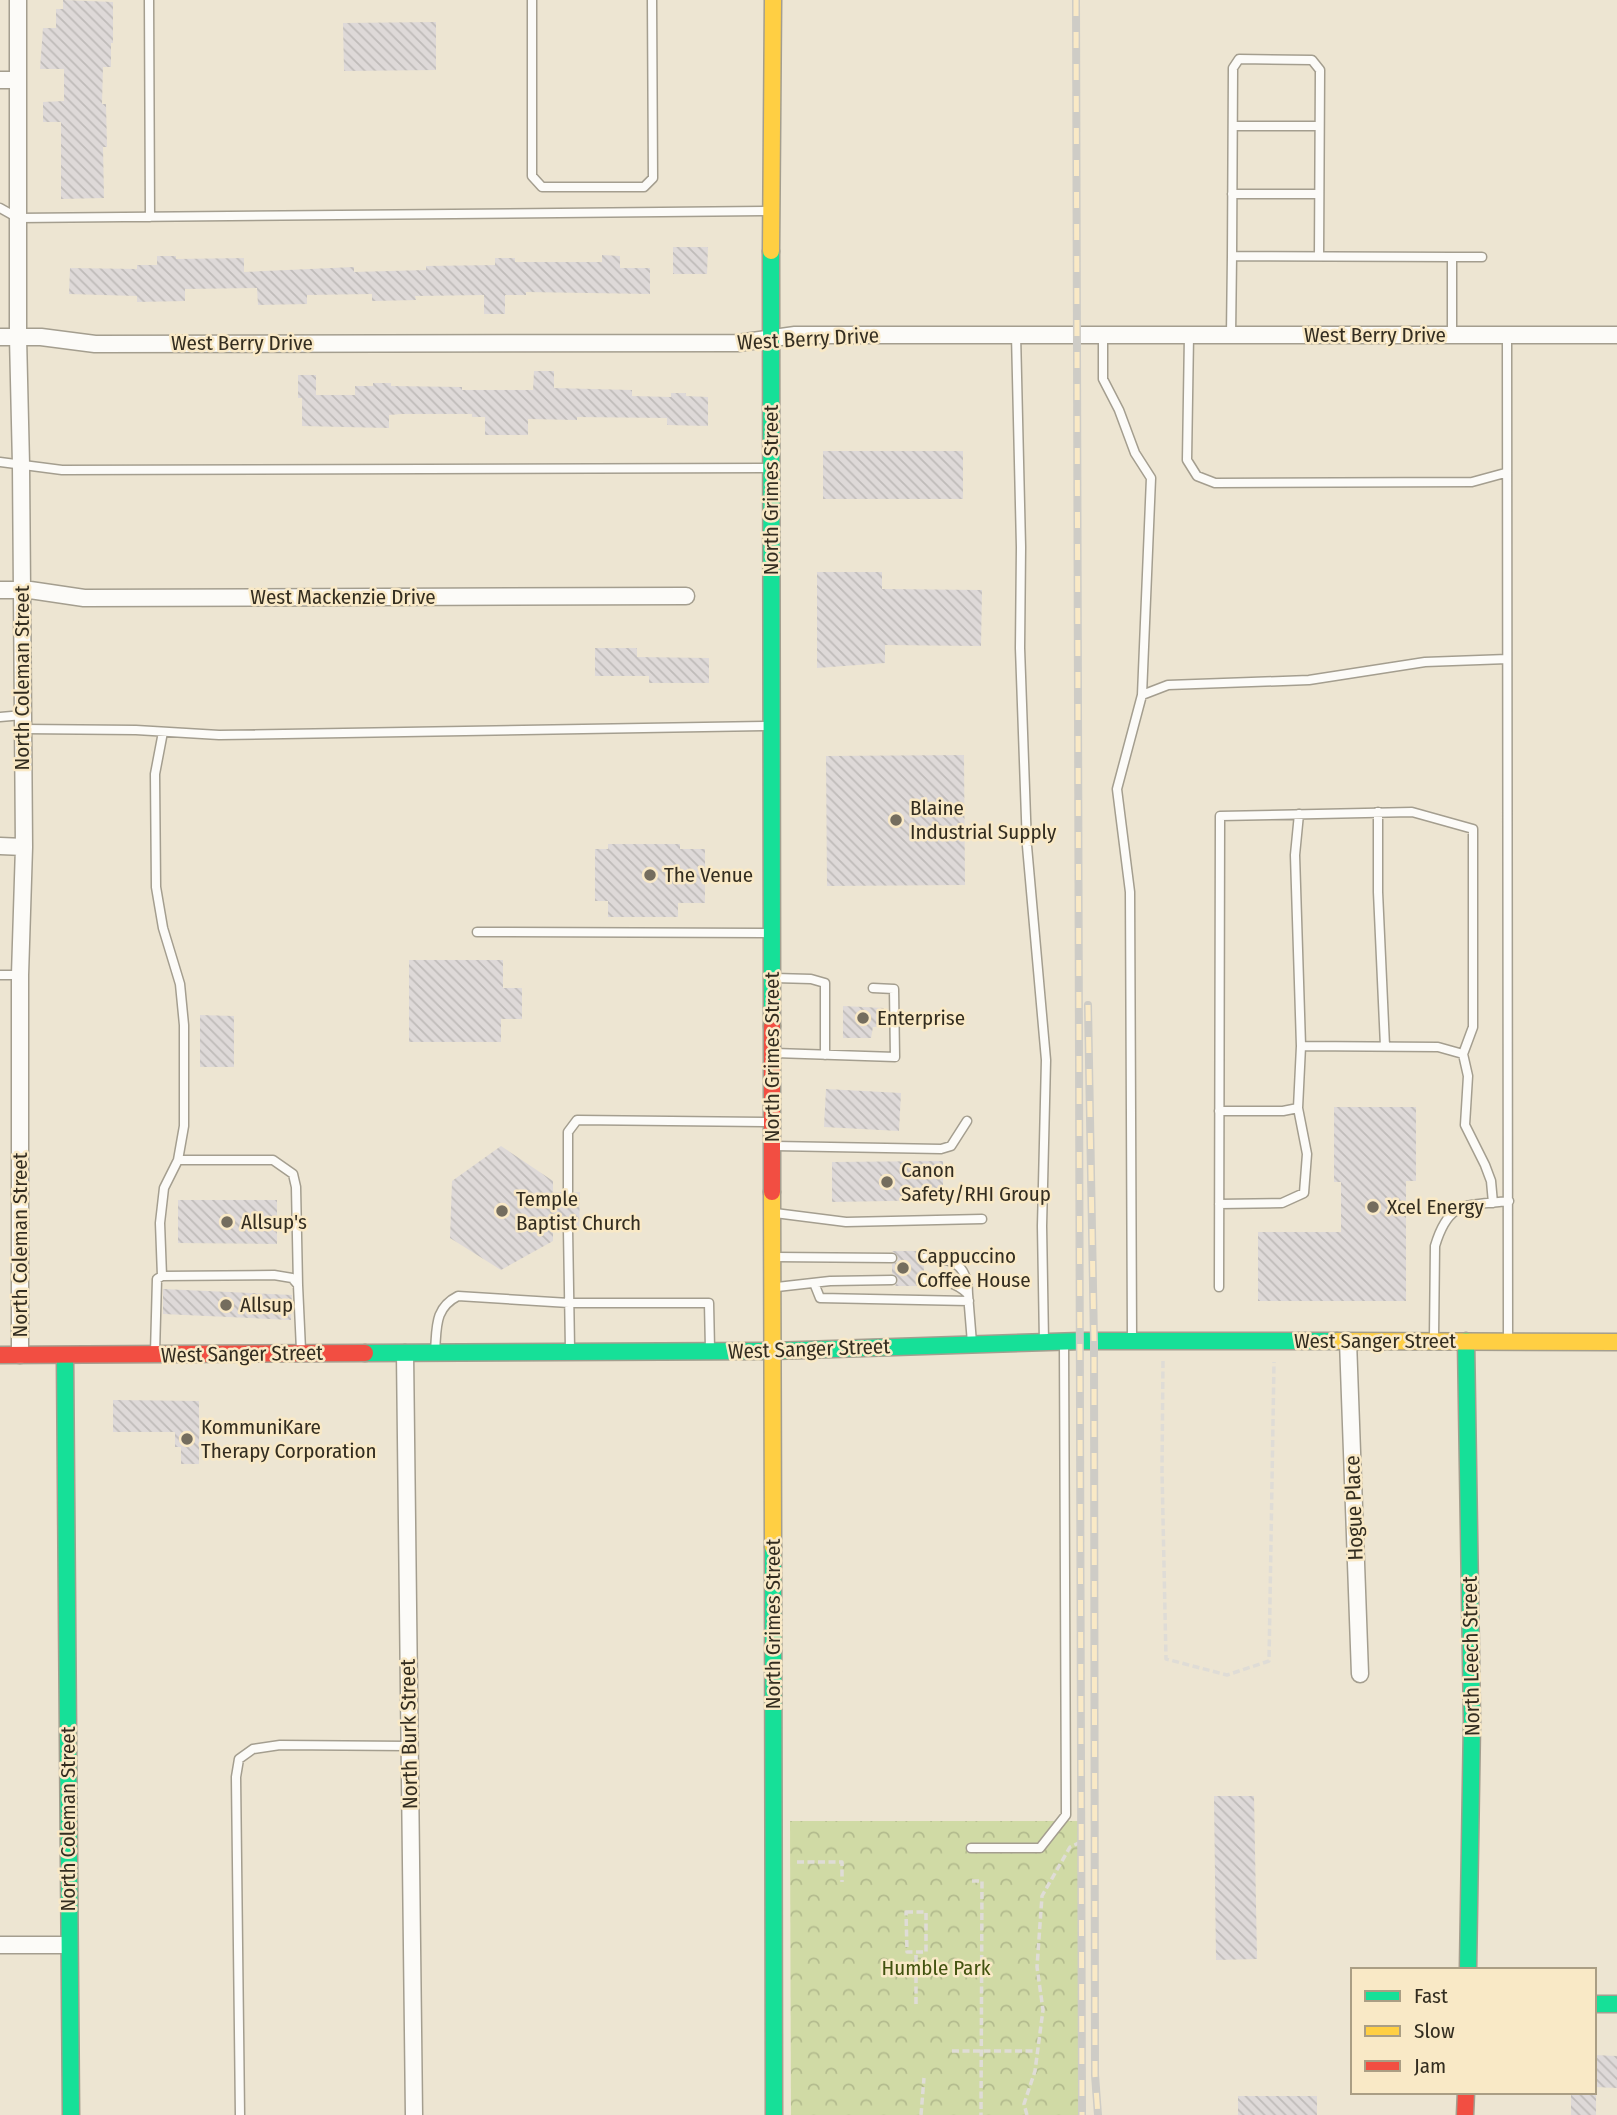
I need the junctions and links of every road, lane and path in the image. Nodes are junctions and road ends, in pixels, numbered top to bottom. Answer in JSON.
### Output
{"nodes":[{"id":1,"x":18,"y":0,"type":"edge"},
{"id":2,"x":149,"y":0,"type":"edge"},
{"id":3,"x":532,"y":0,"type":"edge"},
{"id":4,"x":652,"y":0,"type":"edge"},
{"id":5,"x":773,"y":0,"type":"edge"},
{"id":6,"x":0,"y":80,"type":"edge"},
{"id":7,"x":18,"y":80,"type":"junction"},
{"id":8,"x":1233,"y":126,"type":"junction"},
{"id":9,"x":1319,"y":126,"type":"junction"},
{"id":10,"x":1232,"y":194,"type":"junction"},
{"id":11,"x":1319,"y":194,"type":"junction"},
{"id":12,"x":0,"y":208,"type":"edge"},
{"id":13,"x":771,"y":211,"type":"junction"},
{"id":14,"x":150,"y":217,"type":"junction"},
{"id":15,"x":18,"y":218,"type":"junction"},
{"id":16,"x":1232,"y":256,"type":"junction"},
{"id":17,"x":1319,"y":256,"type":"junction"},
{"id":18,"x":1452,"y":257,"type":"junction"},
{"id":19,"x":1482,"y":257,"type":"dead end"},
{"id":20,"x":1016,"y":334,"type":"junction"},
{"id":21,"x":1103,"y":334,"type":"junction"},
{"id":22,"x":1189,"y":335,"type":"junction"},
{"id":23,"x":1231,"y":335,"type":"junction"},
{"id":24,"x":1452,"y":335,"type":"junction"},
{"id":25,"x":1507,"y":335,"type":"junction"},
{"id":26,"x":1617,"y":335,"type":"edge"},
{"id":27,"x":0,"y":337,"type":"edge"},
{"id":28,"x":18,"y":337,"type":"junction"},
{"id":29,"x":771,"y":338,"type":"junction"},
{"id":30,"x":0,"y":462,"type":"edge"},
{"id":31,"x":21,"y":465,"type":"junction"},
{"id":32,"x":771,"y":468,"type":"junction"},
{"id":33,"x":1505,"y":473,"type":"junction"},
{"id":34,"x":0,"y":590,"type":"edge"},
{"id":35,"x":22,"y":590,"type":"junction"},
{"id":36,"x":686,"y":596,"type":"dead end"},
{"id":37,"x":1507,"y":659,"type":"junction"},
{"id":38,"x":1142,"y":695,"type":"junction"},
{"id":39,"x":0,"y":717,"type":"edge"},
{"id":40,"x":23,"y":722,"type":"junction"},
{"id":41,"x":771,"y":726,"type":"junction"},
{"id":42,"x":163,"y":732,"type":"junction"},
{"id":43,"x":1378,"y":812,"type":"junction"},
{"id":44,"x":1299,"y":814,"type":"junction"},
{"id":45,"x":0,"y":846,"type":"edge"},
{"id":46,"x":24,"y":846,"type":"junction"},
{"id":47,"x":477,"y":932,"type":"dead end"},
{"id":48,"x":772,"y":933,"type":"junction"},
{"id":49,"x":0,"y":975,"type":"edge"},
{"id":50,"x":20,"y":975,"type":"junction"},
{"id":51,"x":772,"y":978,"type":"junction"},
{"id":52,"x":873,"y":988,"type":"dead end"},
{"id":53,"x":1301,"y":1046,"type":"junction"},
{"id":54,"x":1385,"y":1046,"type":"junction"},
{"id":55,"x":772,"y":1053,"type":"junction"},
{"id":56,"x":1463,"y":1054,"type":"junction"},
{"id":57,"x":825,"y":1055,"type":"junction"},
{"id":58,"x":1298,"y":1108,"type":"junction"},
{"id":59,"x":1219,"y":1111,"type":"junction"},
{"id":60,"x":772,"y":1122,"type":"junction"},
{"id":61,"x":967,"y":1122,"type":"dead end"},
{"id":62,"x":772,"y":1146,"type":"junction"},
{"id":63,"x":178,"y":1160,"type":"junction"},
{"id":64,"x":568,"y":1192,"type":"dead end"},
{"id":65,"x":1509,"y":1200,"type":"junction"},
{"id":66,"x":1493,"y":1203,"type":"junction"},
{"id":67,"x":1219,"y":1204,"type":"junction"},
{"id":68,"x":772,"y":1213,"type":"junction"},
{"id":69,"x":982,"y":1219,"type":"dead end"},
{"id":70,"x":568,"y":1229,"type":"dead end"},
{"id":71,"x":772,"y":1257,"type":"junction"},
{"id":72,"x":892,"y":1258,"type":"dead end"},
{"id":73,"x":924,"y":1258,"type":"dead end"},
{"id":74,"x":163,"y":1276,"type":"junction"},
{"id":75,"x":892,"y":1280,"type":"dead end"},
{"id":76,"x":924,"y":1280,"type":"dead end"},
{"id":77,"x":814,"y":1283,"type":"junction"},
{"id":78,"x":298,"y":1285,"type":"junction"},
{"id":79,"x":1219,"y":1287,"type":"dead end"},
{"id":80,"x":772,"y":1288,"type":"junction"},
{"id":81,"x":969,"y":1297,"type":"junction"},
{"id":82,"x":569,"y":1303,"type":"junction"},
{"id":83,"x":1064,"y":1341,"type":"junction"},
{"id":84,"x":1274,"y":1341,"type":"junction"},
{"id":85,"x":1348,"y":1341,"type":"junction"},
{"id":86,"x":1434,"y":1341,"type":"junction"},
{"id":87,"x":1466,"y":1341,"type":"junction"},
{"id":88,"x":1508,"y":1341,"type":"junction"},
{"id":89,"x":1044,"y":1342,"type":"junction"},
{"id":90,"x":1132,"y":1342,"type":"junction"},
{"id":91,"x":1163,"y":1342,"type":"junction"},
{"id":92,"x":1617,"y":1342,"type":"edge"},
{"id":93,"x":972,"y":1343,"type":"junction"},
{"id":94,"x":772,"y":1351,"type":"junction"},
{"id":95,"x":570,"y":1352,"type":"junction"},
{"id":96,"x":710,"y":1352,"type":"junction"},
{"id":97,"x":301,"y":1353,"type":"junction"},
{"id":98,"x":405,"y":1353,"type":"junction"},
{"id":99,"x":435,"y":1353,"type":"junction"},
{"id":100,"x":0,"y":1355,"type":"edge"},
{"id":101,"x":20,"y":1355,"type":"junction"},
{"id":102,"x":65,"y":1356,"type":"junction"},
{"id":103,"x":155,"y":1356,"type":"junction"},
{"id":104,"x":1360,"y":1674,"type":"dead end"},
{"id":105,"x":409,"y":1746,"type":"junction"},
{"id":106,"x":1082,"y":1842,"type":"dead end"},
{"id":107,"x":971,"y":1848,"type":"dead end"},
{"id":108,"x":797,"y":1862,"type":"dead end"},
{"id":109,"x":972,"y":1881,"type":"dead end"},
{"id":110,"x":842,"y":1882,"type":"dead end"},
{"id":111,"x":0,"y":1945,"type":"edge"},
{"id":112,"x":69,"y":1945,"type":"junction"},
{"id":113,"x":916,"y":1952,"type":"junction"},
{"id":114,"x":1468,"y":1968,"type":"edge"},
{"id":115,"x":916,"y":2004,"type":"dead end"},
{"id":116,"x":1596,"y":2004,"type":"edge"},
{"id":117,"x":1617,"y":2004,"type":"edge"},
{"id":118,"x":952,"y":2051,"type":"dead end"},
{"id":119,"x":981,"y":2051,"type":"junction"},
{"id":120,"x":1038,"y":2051,"type":"junction"},
{"id":121,"x":924,"y":2078,"type":"dead end"},
{"id":122,"x":1466,"y":2094,"type":"edge"},
{"id":123,"x":71,"y":2115,"type":"edge"},
{"id":124,"x":240,"y":2115,"type":"edge"},
{"id":125,"x":414,"y":2115,"type":"edge"},
{"id":126,"x":774,"y":2115,"type":"edge"},
{"id":127,"x":921,"y":2115,"type":"edge"},
{"id":128,"x":981,"y":2115,"type":"edge"},
{"id":129,"x":1027,"y":2115,"type":"edge"},
{"id":130,"x":1465,"y":2115,"type":"edge"}],
"edges":[{"from":1,"to":7,"type":"street","name":"North Coleman Street"},
{"from":2,"to":14,"type":"lane"},
{"from":3,"to":4,"type":"lane"},
{"from":5,"to":13,"type":"main road","name":"North Grimes Street"},
{"from":6,"to":7,"type":"street"},
{"from":7,"to":15,"type":"street","name":"North Coleman Street"},
{"from":8,"to":9,"type":"lane"},
{"from":8,"to":9,"type":"lane"},
{"from":8,"to":10,"type":"lane"},
{"from":9,"to":11,"type":"lane"},
{"from":10,"to":11,"type":"lane"},
{"from":10,"to":16,"type":"lane"},
{"from":11,"to":17,"type":"lane"},
{"from":12,"to":15,"type":"lane"},
{"from":13,"to":14,"type":"lane"},
{"from":13,"to":29,"type":"main road","name":"North Grimes Street"},
{"from":14,"to":15,"type":"lane"},
{"from":15,"to":28,"type":"street","name":"North Coleman Street"},
{"from":16,"to":17,"type":"lane"},
{"from":16,"to":23,"type":"lane"},
{"from":17,"to":18,"type":"lane"},
{"from":18,"to":19,"type":"lane"},
{"from":18,"to":24,"type":"lane"},
{"from":20,"to":21,"type":"street","name":"West Berry Drive"},
{"from":20,"to":29,"type":"street","name":"West Berry Drive"},
{"from":20,"to":89,"type":"lane"},
{"from":21,"to":22,"type":"street","name":"West Berry Drive"},
{"from":21,"to":38,"type":"lane"},
{"from":22,"to":23,"type":"street","name":"West Berry Drive"},
{"from":22,"to":33,"type":"lane"},
{"from":23,"to":24,"type":"street","name":"West Berry Drive"},
{"from":24,"to":25,"type":"street","name":"West Berry Drive"},
{"from":25,"to":26,"type":"street","name":"West Berry Drive"},
{"from":25,"to":33,"type":"lane"},
{"from":27,"to":28,"type":"street","name":"West Berry Drive"},
{"from":28,"to":29,"type":"street","name":"West Berry Drive"},
{"from":28,"to":31,"type":"street","name":"North Coleman Street"},
{"from":29,"to":32,"type":"main road","name":"North Grimes Street"},
{"from":30,"to":31,"type":"lane"},
{"from":31,"to":32,"type":"lane"},
{"from":31,"to":35,"type":"street","name":"North Coleman Street"},
{"from":32,"to":41,"type":"main road","name":"North Grimes Street"},
{"from":33,"to":37,"type":"lane"},
{"from":34,"to":35,"type":"street","name":"West Mackenzie Drive"},
{"from":35,"to":36,"type":"street","name":"West Mackenzie Drive"},
{"from":35,"to":40,"type":"street","name":"North Coleman Street"},
{"from":37,"to":38,"type":"lane"},
{"from":37,"to":65,"type":"lane"},
{"from":38,"to":90,"type":"lane"},
{"from":39,"to":40,"type":"lane"},
{"from":40,"to":42,"type":"lane"},
{"from":40,"to":46,"type":"street","name":"North Coleman Street"},
{"from":41,"to":42,"type":"lane"},
{"from":41,"to":48,"type":"main road","name":"North Grimes Street"},
{"from":42,"to":63,"type":"lane"},
{"from":43,"to":44,"type":"lane"},
{"from":43,"to":54,"type":"lane"},
{"from":43,"to":56,"type":"lane"},
{"from":44,"to":53,"type":"lane"},
{"from":44,"to":59,"type":"lane"},
{"from":45,"to":46,"type":"street"},
{"from":46,"to":50,"type":"street","name":"North Coleman Street"},
{"from":47,"to":48,"type":"lane"},
{"from":48,"to":51,"type":"main road","name":"North Grimes Street"},
{"from":49,"to":50,"type":"lane"},
{"from":50,"to":101,"type":"street","name":"North Coleman Street"},
{"from":51,"to":55,"type":"main road","name":"North Grimes Street"},
{"from":51,"to":57,"type":"lane"},
{"from":52,"to":57,"type":"lane"},
{"from":53,"to":54,"type":"lane"},
{"from":53,"to":58,"type":"lane"},
{"from":54,"to":56,"type":"lane"},
{"from":55,"to":57,"type":"lane"},
{"from":55,"to":60,"type":"main road","name":"North Grimes Street"},
{"from":56,"to":66,"type":"lane"},
{"from":58,"to":59,"type":"lane"},
{"from":58,"to":67,"type":"lane"},
{"from":59,"to":67,"type":"lane"},
{"from":60,"to":62,"type":"main road","name":"North Grimes Street"},
{"from":60,"to":64,"type":"lane"},
{"from":61,"to":62,"type":"lane"},
{"from":62,"to":68,"type":"main road","name":"North Grimes Street"},
{"from":63,"to":74,"type":"lane"},
{"from":63,"to":78,"type":"lane"},
{"from":65,"to":66,"type":"lane"},
{"from":65,"to":88,"type":"lane"},
{"from":66,"to":86,"type":"lane"},
{"from":67,"to":79,"type":"lane"},
{"from":68,"to":69,"type":"lane"},
{"from":68,"to":71,"type":"main road","name":"North Grimes Street"},
{"from":70,"to":82,"type":"lane"},
{"from":71,"to":72,"type":"lane"},
{"from":71,"to":80,"type":"main road","name":"North Grimes Street"},
{"from":73,"to":81,"type":"lane"},
{"from":74,"to":78,"type":"lane"},
{"from":74,"to":103,"type":"lane"},
{"from":75,"to":77,"type":"lane"},
{"from":76,"to":81,"type":"lane"},
{"from":77,"to":80,"type":"lane"},
{"from":77,"to":81,"type":"lane"},
{"from":78,"to":97,"type":"lane"},
{"from":80,"to":94,"type":"main road","name":"North Grimes Street"},
{"from":81,"to":93,"type":"lane"},
{"from":82,"to":95,"type":"lane"},
{"from":82,"to":96,"type":"lane"},
{"from":82,"to":99,"type":"lane"},
{"from":83,"to":89,"type":"main road","name":"West Sanger Street"},
{"from":83,"to":90,"type":"main road","name":"West Sanger Street"},
{"from":83,"to":107,"type":"lane"},
{"from":84,"to":85,"type":"main road","name":"West Sanger Street"},
{"from":84,"to":91,"type":"main road","name":"West Sanger Street"},
{"from":84,"to":91,"type":"path"},
{"from":85,"to":86,"type":"main road","name":"West Sanger Street"},
{"from":85,"to":104,"type":"street","name":"Hogue Place"},
{"from":86,"to":87,"type":"main road","name":"West Sanger Street"},
{"from":87,"to":88,"type":"main road","name":"West Sanger Street"},
{"from":87,"to":114,"type":"main road","name":"North Leech Street"},
{"from":88,"to":92,"type":"main road","name":"West Sanger Street"},
{"from":89,"to":93,"type":"main road","name":"West Sanger Street"},
{"from":90,"to":91,"type":"main road","name":"West Sanger Street"},
{"from":93,"to":94,"type":"main road","name":"West Sanger Street"},
{"from":94,"to":96,"type":"main road","name":"West Sanger Street"},
{"from":94,"to":126,"type":"main road","name":"North Grimes Street"},
{"from":95,"to":96,"type":"main road","name":"West Sanger Street"},
{"from":95,"to":99,"type":"main road","name":"West Sanger Street"},
{"from":97,"to":98,"type":"main road","name":"West Sanger Street"},
{"from":97,"to":103,"type":"main road","name":"West Sanger Street"},
{"from":98,"to":99,"type":"main road","name":"West Sanger Street"},
{"from":98,"to":105,"type":"street","name":"North Burk Street"},
{"from":100,"to":101,"type":"main road","name":"West Sanger Street"},
{"from":101,"to":102,"type":"main road","name":"West Sanger Street"},
{"from":102,"to":103,"type":"main road","name":"West Sanger Street"},
{"from":102,"to":112,"type":"main road","name":"North Coleman Street"},
{"from":105,"to":124,"type":"lane"},
{"from":105,"to":125,"type":"street","name":"North Burk Street"},
{"from":106,"to":120,"type":"path"},
{"from":108,"to":110,"type":"path"},
{"from":109,"to":119,"type":"path"},
{"from":111,"to":112,"type":"street"},
{"from":112,"to":123,"type":"main road","name":"North Coleman Street"},
{"from":113,"to":113,"type":"path"},
{"from":113,"to":115,"type":"path"},
{"from":116,"to":117,"type":"main road"},
{"from":118,"to":119,"type":"path"},
{"from":119,"to":120,"type":"path"},
{"from":119,"to":128,"type":"path"},
{"from":120,"to":129,"type":"path"},
{"from":121,"to":127,"type":"path"},
{"from":122,"to":130,"type":"main road"}]}
